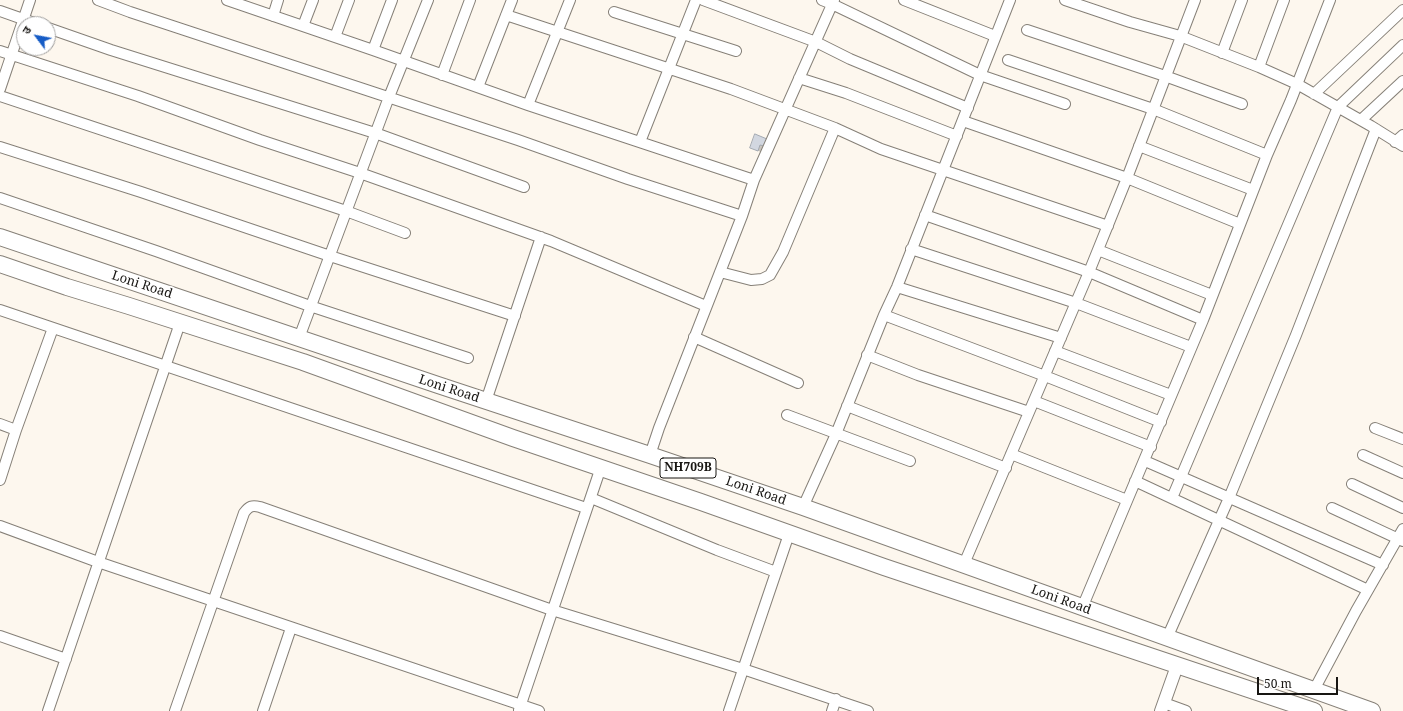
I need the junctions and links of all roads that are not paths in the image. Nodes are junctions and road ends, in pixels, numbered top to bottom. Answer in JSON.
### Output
{"nodes":[{"id":1,"x":30,"y":0,"type":"edge"},
{"id":2,"x":98,"y":0,"type":"edge"},
{"id":3,"x":227,"y":0,"type":"edge"},
{"id":4,"x":278,"y":0,"type":"edge"},
{"id":5,"x":313,"y":0,"type":"edge"},
{"id":6,"x":349,"y":0,"type":"edge"},
{"id":7,"x":392,"y":0,"type":"edge"},
{"id":8,"x":428,"y":0,"type":"edge"},
{"id":9,"x":470,"y":0,"type":"edge"},
{"id":10,"x":512,"y":0,"type":"edge"},
{"id":11,"x":570,"y":0,"type":"edge"},
{"id":12,"x":696,"y":0,"type":"edge"},
{"id":13,"x":703,"y":0,"type":"edge"},
{"id":14,"x":822,"y":0,"type":"edge"},
{"id":15,"x":904,"y":0,"type":"edge"},
{"id":16,"x":1010,"y":0,"type":"edge"},
{"id":17,"x":1065,"y":0,"type":"edge"},
{"id":18,"x":1194,"y":0,"type":"edge"},
{"id":19,"x":1242,"y":0,"type":"edge"},
{"id":20,"x":1284,"y":0,"type":"edge"},
{"id":21,"x":1330,"y":0,"type":"edge"},
{"id":22,"x":239,"y":2,"type":"edge"},
{"id":23,"x":833,"y":2,"type":"edge"},
{"id":24,"x":1403,"y":10,"type":"edge"},
{"id":25,"x":0,"y":11,"type":"edge"},
{"id":26,"x":614,"y":12,"type":"dead end"},
{"id":27,"x":506,"y":15,"type":"junction"},
{"id":28,"x":16,"y":16,"type":"edge"},
{"id":29,"x":25,"y":16,"type":"edge"},
{"id":30,"x":273,"y":16,"type":"junction"},
{"id":31,"x":303,"y":26,"type":"junction"},
{"id":32,"x":1027,"y":30,"type":"dead end"},
{"id":33,"x":56,"y":31,"type":"edge"},
{"id":34,"x":557,"y":33,"type":"junction"},
{"id":35,"x":683,"y":34,"type":"junction"},
{"id":36,"x":995,"y":36,"type":"junction"},
{"id":37,"x":1180,"y":36,"type":"junction"},
{"id":38,"x":335,"y":37,"type":"junction"},
{"id":39,"x":816,"y":42,"type":"junction"},
{"id":40,"x":16,"y":43,"type":"edge"},
{"id":41,"x":1403,"y":45,"type":"edge"},
{"id":42,"x":373,"y":50,"type":"junction"},
{"id":43,"x":0,"y":51,"type":"edge"},
{"id":44,"x":736,"y":51,"type":"dead end"},
{"id":45,"x":1222,"y":53,"type":"junction"},
{"id":46,"x":12,"y":55,"type":"junction"},
{"id":47,"x":1008,"y":60,"type":"dead end"},
{"id":48,"x":403,"y":61,"type":"junction"},
{"id":49,"x":1259,"y":67,"type":"junction"},
{"id":50,"x":670,"y":68,"type":"junction"},
{"id":51,"x":442,"y":75,"type":"junction"},
{"id":52,"x":980,"y":75,"type":"junction"},
{"id":53,"x":1165,"y":76,"type":"junction"},
{"id":54,"x":799,"y":78,"type":"junction"},
{"id":55,"x":1403,"y":81,"type":"edge"},
{"id":56,"x":1297,"y":84,"type":"junction"},
{"id":57,"x":478,"y":87,"type":"junction"},
{"id":58,"x":0,"y":89,"type":"edge"},
{"id":59,"x":1314,"y":94,"type":"junction"},
{"id":60,"x":0,"y":96,"type":"edge"},
{"id":61,"x":389,"y":98,"type":"junction"},
{"id":62,"x":1064,"y":104,"type":"dead end"},
{"id":63,"x":1242,"y":104,"type":"dead end"},
{"id":64,"x":528,"y":105,"type":"junction"},
{"id":65,"x":1338,"y":107,"type":"junction"},
{"id":66,"x":968,"y":108,"type":"junction"},
{"id":67,"x":1153,"y":109,"type":"junction"},
{"id":68,"x":785,"y":110,"type":"junction"},
{"id":69,"x":1361,"y":120,"type":"junction"},
{"id":70,"x":963,"y":121,"type":"junction"},
{"id":71,"x":835,"y":128,"type":"junction"},
{"id":72,"x":1376,"y":128,"type":"junction"},
{"id":73,"x":375,"y":133,"type":"junction"},
{"id":74,"x":957,"y":136,"type":"junction"},
{"id":75,"x":1400,"y":141,"type":"edge"},
{"id":76,"x":640,"y":142,"type":"junction"},
{"id":77,"x":1139,"y":146,"type":"junction"},
{"id":78,"x":0,"y":147,"type":"edge"},
{"id":79,"x":1267,"y":155,"type":"junction"},
{"id":80,"x":943,"y":170,"type":"junction"},
{"id":81,"x":360,"y":172,"type":"junction"},
{"id":82,"x":1127,"y":178,"type":"junction"},
{"id":83,"x":754,"y":180,"type":"junction"},
{"id":84,"x":524,"y":188,"type":"dead end"},
{"id":85,"x":1253,"y":190,"type":"junction"},
{"id":86,"x":0,"y":198,"type":"edge"},
{"id":87,"x":346,"y":211,"type":"junction"},
{"id":88,"x":926,"y":215,"type":"junction"},
{"id":89,"x":742,"y":216,"type":"junction"},
{"id":90,"x":1240,"y":224,"type":"junction"},
{"id":91,"x":1108,"y":226,"type":"junction"},
{"id":92,"x":404,"y":233,"type":"dead end"},
{"id":93,"x":0,"y":236,"type":"edge"},
{"id":94,"x":541,"y":238,"type":"junction"},
{"id":95,"x":911,"y":250,"type":"junction"},
{"id":96,"x":1098,"y":250,"type":"junction"},
{"id":97,"x":330,"y":256,"type":"junction"},
{"id":98,"x":0,"y":264,"type":"edge"},
{"id":99,"x":720,"y":272,"type":"junction"},
{"id":100,"x":1089,"y":272,"type":"junction"},
{"id":101,"x":897,"y":287,"type":"junction"},
{"id":102,"x":1212,"y":294,"type":"junction"},
{"id":103,"x":1076,"y":302,"type":"junction"},
{"id":104,"x":310,"y":306,"type":"junction"},
{"id":105,"x":706,"y":306,"type":"junction"},
{"id":106,"x":0,"y":310,"type":"edge"},
{"id":107,"x":884,"y":315,"type":"junction"},
{"id":108,"x":515,"y":316,"type":"junction"},
{"id":109,"x":1203,"y":320,"type":"junction"},
{"id":110,"x":180,"y":323,"type":"junction"},
{"id":111,"x":53,"y":328,"type":"junction"},
{"id":112,"x":694,"y":337,"type":"junction"},
{"id":113,"x":299,"y":338,"type":"junction"},
{"id":114,"x":1061,"y":338,"type":"junction"},
{"id":115,"x":1191,"y":347,"type":"junction"},
{"id":116,"x":1055,"y":351,"type":"junction"},
{"id":117,"x":867,"y":355,"type":"junction"},
{"id":118,"x":468,"y":358,"type":"dead end"},
{"id":119,"x":165,"y":366,"type":"junction"},
{"id":120,"x":1045,"y":376,"type":"junction"},
{"id":121,"x":798,"y":383,"type":"dead end"},
{"id":122,"x":1171,"y":395,"type":"junction"},
{"id":123,"x":486,"y":401,"type":"junction"},
{"id":124,"x":1034,"y":401,"type":"junction"},
{"id":125,"x":846,"y":406,"type":"junction"},
{"id":126,"x":1029,"y":412,"type":"junction"},
{"id":127,"x":786,"y":415,"type":"dead end"},
{"id":128,"x":1161,"y":422,"type":"junction"},
{"id":129,"x":0,"y":424,"type":"edge"},
{"id":130,"x":1375,"y":428,"type":"dead end"},
{"id":131,"x":16,"y":430,"type":"junction"},
{"id":132,"x":836,"y":434,"type":"junction"},
{"id":133,"x":1403,"y":439,"type":"edge"},
{"id":134,"x":1151,"y":447,"type":"junction"},
{"id":135,"x":1011,"y":454,"type":"junction"},
{"id":136,"x":650,"y":455,"type":"junction"},
{"id":137,"x":1363,"y":455,"type":"dead end"},
{"id":138,"x":910,"y":461,"type":"dead end"},
{"id":139,"x":1145,"y":461,"type":"junction"},
{"id":140,"x":601,"y":467,"type":"junction"},
{"id":141,"x":1006,"y":468,"type":"junction"},
{"id":142,"x":1403,"y":472,"type":"edge"},
{"id":143,"x":1181,"y":477,"type":"junction"},
{"id":144,"x":0,"y":480,"type":"edge"},
{"id":145,"x":1135,"y":481,"type":"junction"},
{"id":146,"x":1352,"y":484,"type":"dead end"},
{"id":147,"x":591,"y":498,"type":"junction"},
{"id":148,"x":1172,"y":498,"type":"junction"},
{"id":149,"x":1229,"y":498,"type":"junction"},
{"id":150,"x":1127,"y":500,"type":"junction"},
{"id":151,"x":803,"y":507,"type":"junction"},
{"id":152,"x":586,"y":508,"type":"junction"},
{"id":153,"x":1332,"y":508,"type":"dead end"},
{"id":154,"x":1403,"y":508,"type":"edge"},
{"id":155,"x":1219,"y":520,"type":"junction"},
{"id":156,"x":0,"y":526,"type":"edge"},
{"id":157,"x":1403,"y":528,"type":"edge"},
{"id":158,"x":789,"y":534,"type":"junction"},
{"id":159,"x":1401,"y":539,"type":"edge"},
{"id":160,"x":98,"y":562,"type":"junction"},
{"id":161,"x":964,"y":564,"type":"junction"},
{"id":162,"x":1383,"y":565,"type":"junction"},
{"id":163,"x":776,"y":572,"type":"junction"},
{"id":164,"x":1368,"y":590,"type":"junction"},
{"id":165,"x":214,"y":601,"type":"junction"},
{"id":166,"x":1082,"y":608,"type":"junction"},
{"id":167,"x":552,"y":610,"type":"junction"},
{"id":168,"x":291,"y":628,"type":"junction"},
{"id":169,"x":0,"y":636,"type":"edge"},
{"id":170,"x":1167,"y":638,"type":"junction"},
{"id":171,"x":66,"y":659,"type":"junction"},
{"id":172,"x":1177,"y":666,"type":"junction"},
{"id":173,"x":744,"y":669,"type":"junction"},
{"id":174,"x":1288,"y":682,"type":"junction"},
{"id":175,"x":1314,"y":690,"type":"junction"},
{"id":176,"x":836,"y":700,"type":"junction"},
{"id":177,"x":1282,"y":701,"type":"junction"},
{"id":178,"x":1162,"y":707,"type":"edge"},
{"id":179,"x":520,"y":708,"type":"edge"},
{"id":180,"x":48,"y":711,"type":"edge"},
{"id":181,"x":175,"y":711,"type":"edge"},
{"id":182,"x":263,"y":711,"type":"edge"},
{"id":183,"x":539,"y":711,"type":"edge"},
{"id":184,"x":729,"y":711,"type":"edge"},
{"id":185,"x":832,"y":711,"type":"edge"},
{"id":186,"x":868,"y":711,"type":"edge"},
{"id":187,"x":1186,"y":711,"type":"edge"},
{"id":188,"x":1314,"y":711,"type":"edge"},
{"id":189,"x":1372,"y":711,"type":"edge"}],
"edges":[{"from":1,"to":29,"type":"street"},
{"from":2,"to":61,"type":"street"},
{"from":3,"to":22,"type":"street"},
{"from":4,"to":30,"type":"street"},
{"from":5,"to":31,"type":"street"},
{"from":6,"to":38,"type":"street"},
{"from":7,"to":42,"type":"street"},
{"from":8,"to":48,"type":"street"},
{"from":9,"to":51,"type":"street"},
{"from":10,"to":27,"type":"street"},
{"from":11,"to":34,"type":"street"},
{"from":12,"to":35,"type":"street"},
{"from":13,"to":39,"type":"street"},
{"from":14,"to":23,"type":"street"},
{"from":15,"to":36,"type":"street"},
{"from":16,"to":36,"type":"street"},
{"from":17,"to":37,"type":"street"},
{"from":18,"to":37,"type":"street"},
{"from":19,"to":45,"type":"street"},
{"from":20,"to":49,"type":"street"},
{"from":21,"to":56,"type":"street"},
{"from":22,"to":30,"type":"street"},
{"from":23,"to":39,"type":"street"},
{"from":23,"to":52,"type":"street"},
{"from":24,"to":59,"type":"street"},
{"from":25,"to":28,"type":"street"},
{"from":26,"to":35,"type":"street"},
{"from":27,"to":34,"type":"street"},
{"from":27,"to":57,"type":"street"},
{"from":30,"to":31,"type":"street"},
{"from":31,"to":38,"type":"street"},
{"from":32,"to":53,"type":"street"},
{"from":33,"to":73,"type":"street"},
{"from":34,"to":50,"type":"street"},
{"from":34,"to":64,"type":"street"},
{"from":35,"to":44,"type":"street"},
{"from":35,"to":50,"type":"street"},
{"from":36,"to":52,"type":"street"},
{"from":37,"to":45,"type":"street"},
{"from":37,"to":53,"type":"street"},
{"from":38,"to":42,"type":"street"},
{"from":39,"to":54,"type":"street"},
{"from":39,"to":66,"type":"street"},
{"from":40,"to":46,"type":"street"},
{"from":41,"to":65,"type":"street"},
{"from":42,"to":48,"type":"street"},
{"from":43,"to":46,"type":"street"},
{"from":45,"to":49,"type":"street"},
{"from":46,"to":58,"type":"street"},
{"from":46,"to":81,"type":"street"},
{"from":47,"to":67,"type":"street"},
{"from":48,"to":51,"type":"street"},
{"from":48,"to":61,"type":"street"},
{"from":49,"to":56,"type":"street"},
{"from":50,"to":68,"type":"street"},
{"from":50,"to":76,"type":"street"},
{"from":51,"to":57,"type":"street"},
{"from":52,"to":62,"type":"street"},
{"from":52,"to":66,"type":"street"},
{"from":53,"to":63,"type":"street"},
{"from":53,"to":67,"type":"street"},
{"from":54,"to":68,"type":"street"},
{"from":54,"to":74,"type":"street"},
{"from":55,"to":69,"type":"street"},
{"from":56,"to":59,"type":"street"},
{"from":56,"to":79,"type":"street"},
{"from":57,"to":64,"type":"street"},
{"from":59,"to":65,"type":"street"},
{"from":60,"to":87,"type":"street"},
{"from":61,"to":73,"type":"street"},
{"from":61,"to":89,"type":"street"},
{"from":64,"to":76,"type":"street"},
{"from":65,"to":69,"type":"street"},
{"from":65,"to":143,"type":"street"},
{"from":66,"to":70,"type":"street"},
{"from":67,"to":77,"type":"street"},
{"from":67,"to":79,"type":"street"},
{"from":68,"to":71,"type":"street"},
{"from":68,"to":83,"type":"street"},
{"from":69,"to":72,"type":"street"},
{"from":70,"to":74,"type":"street"},
{"from":70,"to":82,"type":"street"},
{"from":71,"to":80,"type":"street"},
{"from":71,"to":99,"type":"street"},
{"from":72,"to":75,"type":"street"},
{"from":72,"to":149,"type":"street"},
{"from":73,"to":81,"type":"street"},
{"from":73,"to":84,"type":"street"},
{"from":74,"to":80,"type":"street"},
{"from":76,"to":83,"type":"street"},
{"from":77,"to":82,"type":"street"},
{"from":77,"to":85,"type":"street"},
{"from":78,"to":97,"type":"street"},
{"from":79,"to":85,"type":"street"},
{"from":80,"to":88,"type":"street"},
{"from":80,"to":91,"type":"street"},
{"from":81,"to":87,"type":"street"},
{"from":81,"to":94,"type":"street"},
{"from":82,"to":90,"type":"street"},
{"from":82,"to":91,"type":"street"},
{"from":83,"to":89,"type":"street"},
{"from":85,"to":90,"type":"street"},
{"from":86,"to":104,"type":"street"},
{"from":87,"to":92,"type":"street"},
{"from":87,"to":97,"type":"street"},
{"from":88,"to":95,"type":"street"},
{"from":88,"to":100,"type":"street"},
{"from":89,"to":99,"type":"street"},
{"from":90,"to":102,"type":"street"},
{"from":91,"to":96,"type":"street"},
{"from":93,"to":113,"type":"highway","name":"Loni Road","number":"NH709B"},
{"from":94,"to":105,"type":"street"},
{"from":94,"to":108,"type":"street"},
{"from":95,"to":101,"type":"street"},
{"from":95,"to":103,"type":"street"},
{"from":96,"to":100,"type":"street"},
{"from":96,"to":102,"type":"street"},
{"from":97,"to":104,"type":"street"},
{"from":97,"to":108,"type":"street"},
{"from":98,"to":110,"type":"highway","name":"Loni Road","number":"NH709B"},
{"from":99,"to":105,"type":"street"},
{"from":100,"to":103,"type":"street"},
{"from":100,"to":109,"type":"street"},
{"from":101,"to":107,"type":"street"},
{"from":101,"to":114,"type":"street"},
{"from":102,"to":109,"type":"street"},
{"from":103,"to":114,"type":"street"},
{"from":103,"to":115,"type":"street"},
{"from":104,"to":113,"type":"street"},
{"from":104,"to":118,"type":"street"},
{"from":105,"to":112,"type":"street"},
{"from":106,"to":111,"type":"street"},
{"from":107,"to":117,"type":"street"},
{"from":107,"to":120,"type":"street"},
{"from":108,"to":123,"type":"street"},
{"from":109,"to":115,"type":"street"},
{"from":110,"to":119,"type":"street"},
{"from":110,"to":140,"type":"highway","name":"Loni Road","number":"NH709B"},
{"from":111,"to":119,"type":"street"},
{"from":111,"to":131,"type":"street"},
{"from":112,"to":121,"type":"street"},
{"from":112,"to":136,"type":"street"},
{"from":113,"to":123,"type":"highway","name":"Loni Road","number":"NH709B"},
{"from":114,"to":116,"type":"street"},
{"from":115,"to":122,"type":"street"},
{"from":116,"to":120,"type":"street"},
{"from":116,"to":122,"type":"street"},
{"from":117,"to":125,"type":"street"},
{"from":117,"to":126,"type":"street"},
{"from":119,"to":152,"type":"street"},
{"from":119,"to":160,"type":"street"},
{"from":120,"to":124,"type":"street"},
{"from":120,"to":128,"type":"street"},
{"from":122,"to":128,"type":"street"},
{"from":123,"to":136,"type":"highway","name":"Loni Road","number":"NH709B"},
{"from":124,"to":126,"type":"street"},
{"from":124,"to":134,"type":"street"},
{"from":125,"to":132,"type":"street"},
{"from":125,"to":141,"type":"street"},
{"from":126,"to":135,"type":"street"},
{"from":127,"to":132,"type":"street"},
{"from":128,"to":134,"type":"street"},
{"from":129,"to":131,"type":"street"},
{"from":130,"to":133,"type":"street"},
{"from":131,"to":144,"type":"street"},
{"from":132,"to":138,"type":"street"},
{"from":132,"to":151,"type":"street"},
{"from":134,"to":139,"type":"street"},
{"from":135,"to":141,"type":"street"},
{"from":135,"to":150,"type":"street"},
{"from":136,"to":151,"type":"highway","name":"Loni Road","number":"NH709B"},
{"from":137,"to":142,"type":"street"},
{"from":139,"to":143,"type":"street"},
{"from":139,"to":145,"type":"street"},
{"from":140,"to":147,"type":"street"},
{"from":140,"to":158,"type":"highway","name":"Loni Road","number":"NH709B"},
{"from":141,"to":161,"type":"street"},
{"from":143,"to":148,"type":"street"},
{"from":143,"to":149,"type":"street"},
{"from":145,"to":148,"type":"street"},
{"from":145,"to":150,"type":"street"},
{"from":146,"to":154,"type":"street"},
{"from":147,"to":152,"type":"street"},
{"from":147,"to":163,"type":"street"},
{"from":148,"to":155,"type":"street"},
{"from":149,"to":155,"type":"street"},
{"from":149,"to":162,"type":"street"},
{"from":150,"to":166,"type":"street"},
{"from":151,"to":161,"type":"highway","name":"Loni Road","number":"NH709B"},
{"from":152,"to":167,"type":"street"},
{"from":153,"to":159,"type":"street"},
{"from":155,"to":164,"type":"street"},
{"from":155,"to":170,"type":"street"},
{"from":156,"to":160,"type":"street"},
{"from":157,"to":159,"type":"street"},
{"from":158,"to":163,"type":"street"},
{"from":158,"to":172,"type":"highway","name":"Loni Road","number":"NH709B"},
{"from":159,"to":162,"type":"street"},
{"from":160,"to":165,"type":"street"},
{"from":160,"to":171,"type":"street"},
{"from":161,"to":166,"type":"highway","name":"Loni Road","number":"NH709B"},
{"from":162,"to":164,"type":"street"},
{"from":163,"to":173,"type":"street"},
{"from":164,"to":175,"type":"street"},
{"from":165,"to":167,"type":"street"},
{"from":165,"to":168,"type":"street"},
{"from":165,"to":181,"type":"street"},
{"from":166,"to":170,"type":"highway","name":"Loni Road","number":"NH709B"},
{"from":167,"to":173,"type":"street"},
{"from":167,"to":179,"type":"street"},
{"from":168,"to":179,"type":"street"},
{"from":168,"to":182,"type":"street"},
{"from":169,"to":171,"type":"street"},
{"from":170,"to":174,"type":"highway","name":"Loni Road","number":"NH709B"},
{"from":171,"to":180,"type":"street"},
{"from":172,"to":177,"type":"highway","name":"Loni Road","number":"NH709B"},
{"from":172,"to":178,"type":"street"},
{"from":173,"to":176,"type":"street"},
{"from":173,"to":184,"type":"street"},
{"from":174,"to":175,"type":"highway","name":"Loni Road","number":"NH709B"},
{"from":174,"to":177,"type":"highway"},
{"from":175,"to":189,"type":"highway","name":"Loni Road","number":"NH709B"},
{"from":176,"to":185,"type":"street"},
{"from":176,"to":186,"type":"street"},
{"from":177,"to":188,"type":"highway","name":"Loni Road","number":"NH709B"},
{"from":178,"to":187,"type":"street"},
{"from":179,"to":183,"type":"street"}]}
